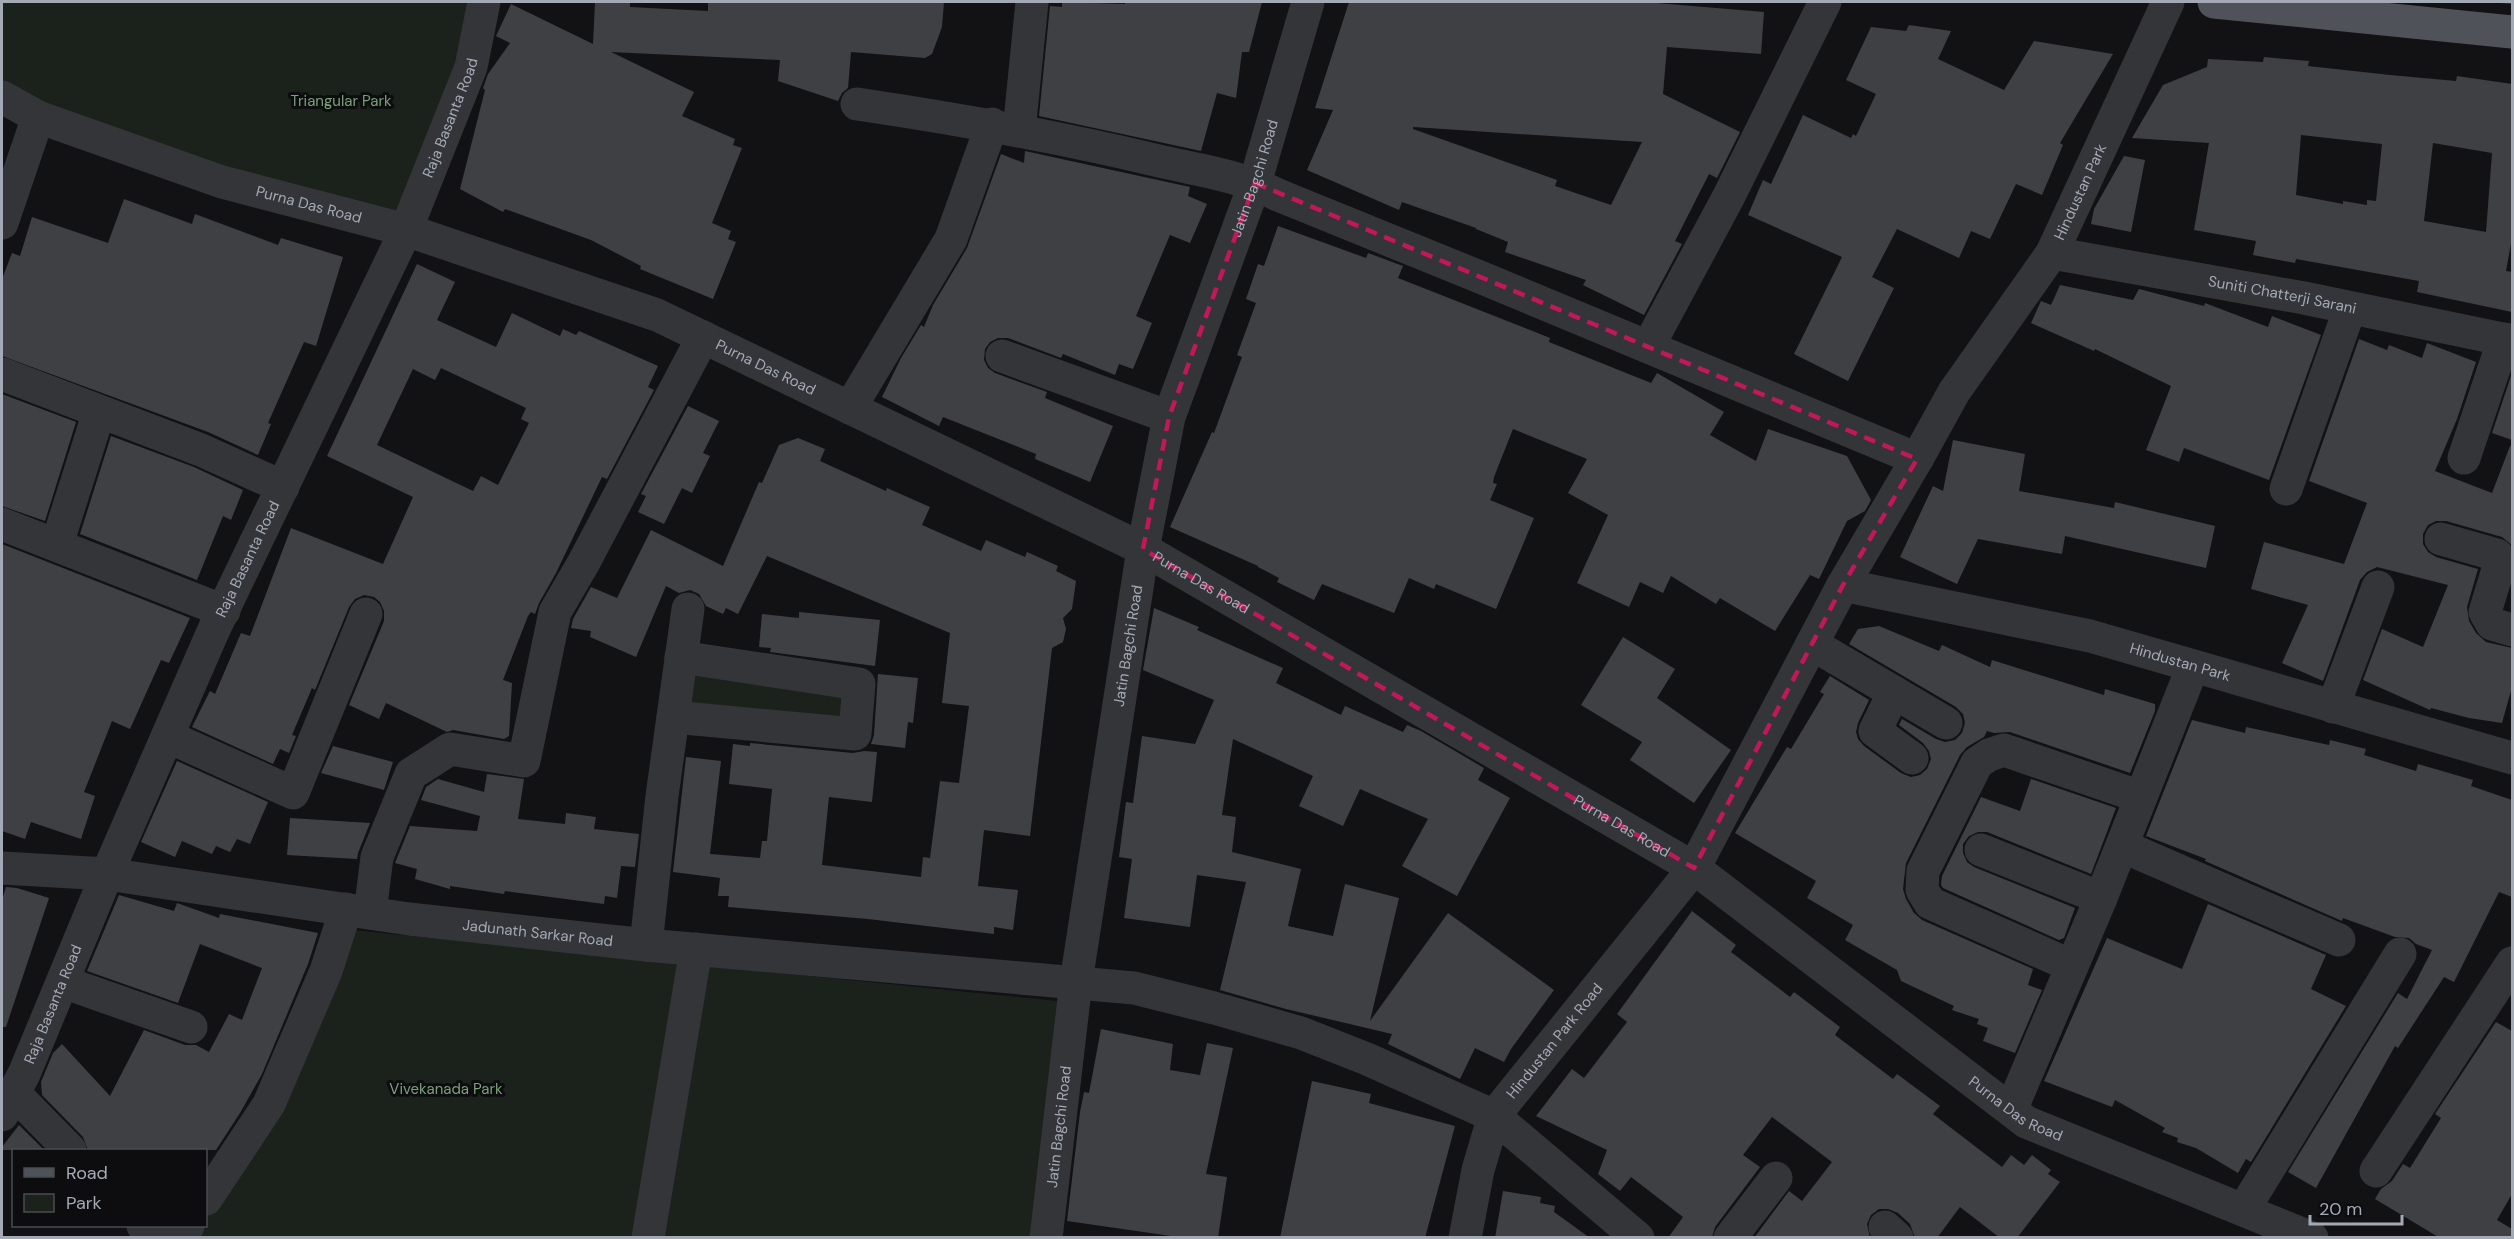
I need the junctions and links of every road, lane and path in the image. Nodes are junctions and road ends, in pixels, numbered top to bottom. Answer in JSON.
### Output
{"nodes":[{"id":1,"x":484,"y":2,"type":"edge"},
{"id":2,"x":1032,"y":2,"type":"edge"},
{"id":3,"x":1308,"y":2,"type":"edge"},
{"id":4,"x":1825,"y":2,"type":"edge"},
{"id":5,"x":2168,"y":2,"type":"edge"},
{"id":6,"x":2214,"y":2,"type":"edge"},
{"id":7,"x":2512,"y":32,"type":"edge"},
{"id":8,"x":2,"y":97,"type":"edge"},
{"id":9,"x":857,"y":104,"type":"dead end"},
{"id":10,"x":38,"y":117,"type":"junction"},
{"id":11,"x":1006,"y":128,"type":"junction"},
{"id":12,"x":1255,"y":183,"type":"junction"},
{"id":13,"x":2,"y":223,"type":"edge"},
{"id":14,"x":406,"y":230,"type":"junction"},
{"id":15,"x":2052,"y":252,"type":"junction"},
{"id":16,"x":2350,"y":308,"type":"junction"},
{"id":17,"x":704,"y":337,"type":"junction"},
{"id":18,"x":2508,"y":340,"type":"edge"},
{"id":19,"x":1648,"y":347,"type":"junction"},
{"id":20,"x":1002,"y":356,"type":"dead end"},
{"id":21,"x":2,"y":374,"type":"edge"},
{"id":22,"x":850,"y":408,"type":"junction"},
{"id":23,"x":99,"y":412,"type":"junction"},
{"id":24,"x":1169,"y":417,"type":"junction"},
{"id":25,"x":2464,"y":458,"type":"dead end"},
{"id":26,"x":1917,"y":459,"type":"junction"},
{"id":27,"x":283,"y":487,"type":"junction"},
{"id":28,"x":2286,"y":489,"type":"dead end"},
{"id":29,"x":2,"y":524,"type":"edge"},
{"id":30,"x":2441,"y":539,"type":"dead end"},
{"id":31,"x":57,"y":544,"type":"junction"},
{"id":32,"x":1143,"y":549,"type":"junction"},
{"id":33,"x":1844,"y":585,"type":"junction"},
{"id":34,"x":2378,"y":587,"type":"dead end"},
{"id":35,"x":688,"y":609,"type":"dead end"},
{"id":36,"x":225,"y":611,"type":"junction"},
{"id":37,"x":366,"y":614,"type":"dead end"},
{"id":38,"x":2512,"y":630,"type":"edge"},
{"id":39,"x":1812,"y":644,"type":"junction"},
{"id":40,"x":681,"y":657,"type":"junction"},
{"id":41,"x":2193,"y":666,"type":"junction"},
{"id":42,"x":1894,"y":692,"type":"junction"},
{"id":43,"x":2333,"y":707,"type":"junction"},
{"id":44,"x":673,"y":717,"type":"junction"},
{"id":45,"x":1946,"y":723,"type":"dead end"},
{"id":46,"x":169,"y":737,"type":"junction"},
{"id":47,"x":2510,"y":748,"type":"edge"},
{"id":48,"x":1912,"y":758,"type":"dead end"},
{"id":49,"x":2141,"y":797,"type":"junction"},
{"id":50,"x":2122,"y":846,"type":"junction"},
{"id":51,"x":1981,"y":850,"type":"dead end"},
{"id":52,"x":2,"y":868,"type":"edge"},
{"id":53,"x":1694,"y":868,"type":"junction"},
{"id":54,"x":107,"y":874,"type":"junction"},
{"id":55,"x":2101,"y":898,"type":"junction"},
{"id":56,"x":358,"y":911,"type":"junction"},
{"id":57,"x":2339,"y":940,"type":"dead end"},
{"id":58,"x":646,"y":945,"type":"junction"},
{"id":59,"x":696,"y":949,"type":"junction"},
{"id":60,"x":2400,"y":954,"type":"dead end"},
{"id":61,"x":2512,"y":963,"type":"edge"},
{"id":62,"x":2072,"y":966,"type":"junction"},
{"id":63,"x":63,"y":982,"type":"junction"},
{"id":64,"x":1076,"y":982,"type":"junction"},
{"id":65,"x":191,"y":1027,"type":"dead end"},
{"id":66,"x":8,"y":1104,"type":"edge"},
{"id":67,"x":2011,"y":1110,"type":"junction"},
{"id":68,"x":1494,"y":1116,"type":"junction"},
{"id":69,"x":69,"y":1149,"type":"edge"},
{"id":70,"x":2376,"y":1171,"type":"dead end"},
{"id":71,"x":1776,"y":1178,"type":"dead end"},
{"id":72,"x":207,"y":1197,"type":"edge"},
{"id":73,"x":2244,"y":1209,"type":"junction"},
{"id":74,"x":144,"y":1227,"type":"edge"},
{"id":75,"x":155,"y":1238,"type":"edge"},
{"id":76,"x":648,"y":1238,"type":"edge"},
{"id":77,"x":1046,"y":1238,"type":"edge"},
{"id":78,"x":1465,"y":1238,"type":"edge"},
{"id":79,"x":1638,"y":1238,"type":"edge"},
{"id":80,"x":1730,"y":1238,"type":"edge"},
{"id":81,"x":2313,"y":1238,"type":"edge"}],
"edges":[{"from":1,"to":14,"type":"street","name":"Raja Basanta Road"},
{"from":2,"to":11,"type":"street"},
{"from":3,"to":12,"type":"street","name":"Jatin Bagchi Road"},
{"from":4,"to":19,"type":"street"},
{"from":5,"to":15,"type":"street","name":"Hindustan Park"},
{"from":6,"to":7,"type":"main road"},
{"from":8,"to":10,"type":"street","name":"Purna Das Road"},
{"from":9,"to":11,"type":"street"},
{"from":10,"to":13,"type":"street"},
{"from":10,"to":14,"type":"street","name":"Purna Das Road"},
{"from":11,"to":12,"type":"street"},
{"from":11,"to":22,"type":"street"},
{"from":12,"to":19,"type":"street"},
{"from":12,"to":24,"type":"street","name":"Jatin Bagchi Road"},
{"from":14,"to":17,"type":"street","name":"Purna Das Road"},
{"from":14,"to":27,"type":"street","name":"Raja Basanta Road"},
{"from":15,"to":16,"type":"street","name":"Suniti Chatterji Sarani"},
{"from":15,"to":26,"type":"street","name":"Hindustan Park"},
{"from":16,"to":18,"type":"street","name":"Suniti Chatterji Sarani"},
{"from":16,"to":28,"type":"street"},
{"from":17,"to":22,"type":"street","name":"Purna Das Road"},
{"from":17,"to":56,"type":"street"},
{"from":18,"to":25,"type":"street"},
{"from":19,"to":26,"type":"street"},
{"from":20,"to":24,"type":"street"},
{"from":21,"to":23,"type":"street"},
{"from":22,"to":32,"type":"street","name":"Purna Das Road"},
{"from":23,"to":27,"type":"street"},
{"from":23,"to":31,"type":"street"},
{"from":24,"to":32,"type":"street","name":"Jatin Bagchi Road"},
{"from":26,"to":33,"type":"street","name":"Hindustan Park"},
{"from":27,"to":36,"type":"street","name":"Raja Basanta Road"},
{"from":29,"to":31,"type":"street"},
{"from":30,"to":38,"type":"street"},
{"from":31,"to":36,"type":"street"},
{"from":32,"to":53,"type":"street","name":"Purna Das Road"},
{"from":32,"to":64,"type":"street","name":"Jatin Bagchi Road"},
{"from":33,"to":39,"type":"street","name":"Hindustan Park"},
{"from":33,"to":41,"type":"street","name":"Hindustan Park"},
{"from":34,"to":43,"type":"street"},
{"from":35,"to":40,"type":"street"},
{"from":36,"to":46,"type":"street","name":"Raja Basanta Road"},
{"from":37,"to":46,"type":"street"},
{"from":39,"to":42,"type":"street"},
{"from":39,"to":53,"type":"street","name":"Hindustan Park"},
{"from":40,"to":44,"type":"street"},
{"from":40,"to":44,"type":"street"},
{"from":41,"to":43,"type":"street","name":"Hindustan Park"},
{"from":41,"to":49,"type":"street"},
{"from":42,"to":45,"type":"street"},
{"from":42,"to":48,"type":"street"},
{"from":43,"to":47,"type":"street","name":"Hindustan Park"},
{"from":44,"to":58,"type":"street"},
{"from":46,"to":54,"type":"street","name":"Raja Basanta Road"},
{"from":49,"to":50,"type":"street"},
{"from":49,"to":62,"type":"street"},
{"from":50,"to":55,"type":"street"},
{"from":50,"to":57,"type":"street"},
{"from":51,"to":55,"type":"street"},
{"from":52,"to":54,"type":"street","name":"Jadunath Sarkar Road"},
{"from":53,"to":67,"type":"street","name":"Purna Das Road"},
{"from":53,"to":68,"type":"street","name":"Hindustan Park Road"},
{"from":54,"to":56,"type":"street","name":"Jadunath Sarkar Road"},
{"from":54,"to":63,"type":"street","name":"Raja Basanta Road"},
{"from":55,"to":62,"type":"street"},
{"from":56,"to":58,"type":"street","name":"Jadunath Sarkar Road"},
{"from":56,"to":72,"type":"street"},
{"from":58,"to":59,"type":"street","name":"Jadunath Sarkar Road"},
{"from":59,"to":64,"type":"street","name":"Jadunath Sarkar Road"},
{"from":59,"to":76,"type":"street"},
{"from":60,"to":73,"type":"street"},
{"from":61,"to":70,"type":"street"},
{"from":62,"to":67,"type":"street"},
{"from":63,"to":65,"type":"street"},
{"from":63,"to":66,"type":"street","name":"Raja Basanta Road"},
{"from":64,"to":68,"type":"street","name":"Jadunath Sarkar Road"},
{"from":64,"to":77,"type":"street","name":"Jatin Bagchi Road"},
{"from":66,"to":69,"type":"street"},
{"from":67,"to":73,"type":"street","name":"Purna Das Road"},
{"from":68,"to":78,"type":"street","name":"Hindustan Park Road"},
{"from":68,"to":79,"type":"street","name":"Jadunath Sarkar Road"},
{"from":71,"to":80,"type":"street"},
{"from":73,"to":81,"type":"street","name":"Purna Das Road"},
{"from":74,"to":75,"type":"street"}]}
